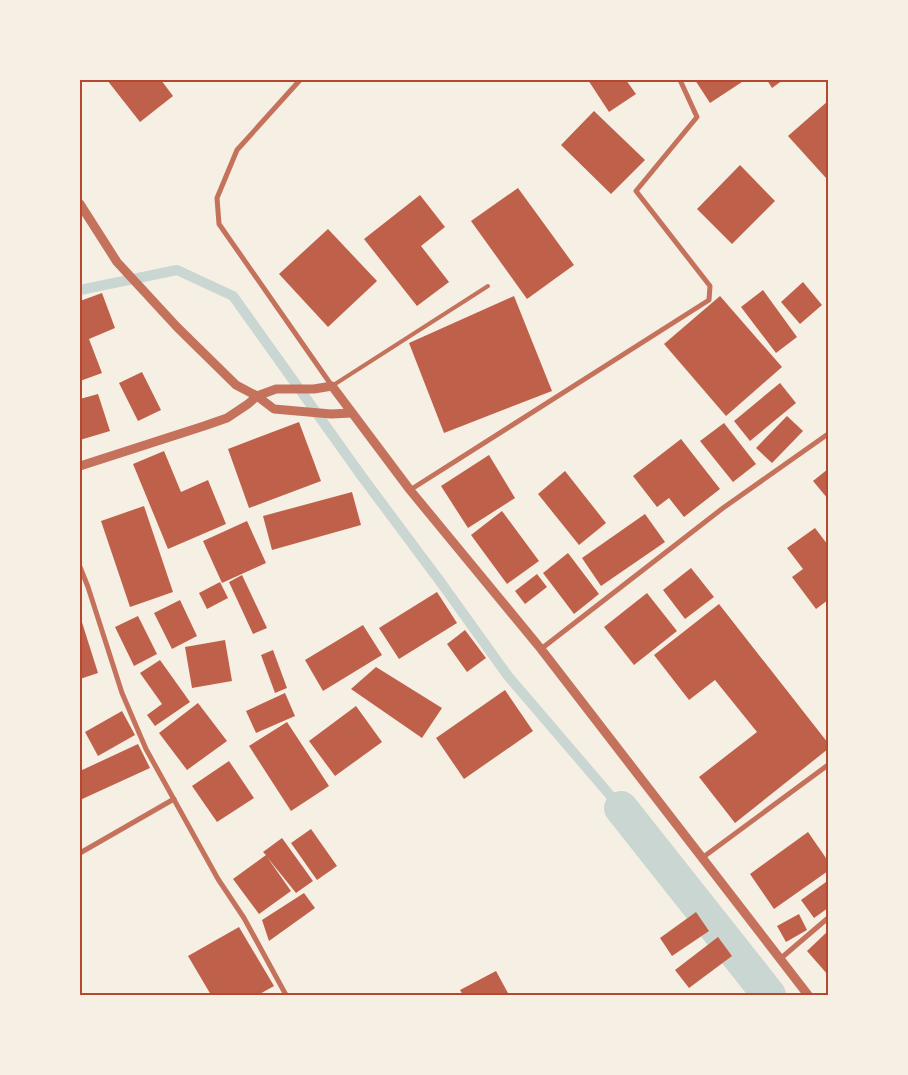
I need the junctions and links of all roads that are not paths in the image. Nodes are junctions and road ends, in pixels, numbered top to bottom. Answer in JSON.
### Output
{"nodes":[{"id":1,"x":300,"y":80,"type":"edge"},
{"id":2,"x":680,"y":80,"type":"edge"},
{"id":3,"x":80,"y":204,"type":"edge"},
{"id":4,"x":488,"y":286,"type":"dead end"},
{"id":5,"x":332,"y":386,"type":"junction"},
{"id":6,"x":257,"y":396,"type":"junction"},
{"id":7,"x":352,"y":413,"type":"junction"},
{"id":8,"x":828,"y":434,"type":"edge"},
{"id":9,"x":80,"y":466,"type":"edge"},
{"id":10,"x":410,"y":490,"type":"junction"},
{"id":11,"x":80,"y":567,"type":"edge"},
{"id":12,"x":541,"y":649,"type":"junction"},
{"id":13,"x":828,"y":765,"type":"edge"},
{"id":14,"x":174,"y":799,"type":"junction"},
{"id":15,"x":80,"y":854,"type":"edge"},
{"id":16,"x":702,"y":858,"type":"junction"},
{"id":17,"x":828,"y":918,"type":"edge"},
{"id":18,"x":780,"y":959,"type":"junction"},
{"id":19,"x":286,"y":995,"type":"edge"},
{"id":20,"x":808,"y":995,"type":"edge"}],
"edges":[{"from":1,"to":5,"type":"street"},
{"from":2,"to":10,"type":"street"},
{"from":3,"to":6,"type":"street"},
{"from":4,"to":5,"type":"lane"},
{"from":5,"to":6,"type":"street"},
{"from":5,"to":7,"type":"street"},
{"from":6,"to":7,"type":"street"},
{"from":6,"to":9,"type":"street"},
{"from":7,"to":10,"type":"street"},
{"from":8,"to":12,"type":"street"},
{"from":10,"to":12,"type":"street"},
{"from":11,"to":14,"type":"street"},
{"from":12,"to":16,"type":"street"},
{"from":13,"to":16,"type":"street"},
{"from":14,"to":15,"type":"street"},
{"from":14,"to":19,"type":"street"},
{"from":16,"to":18,"type":"street"},
{"from":17,"to":18,"type":"street"},
{"from":18,"to":20,"type":"street"}]}
